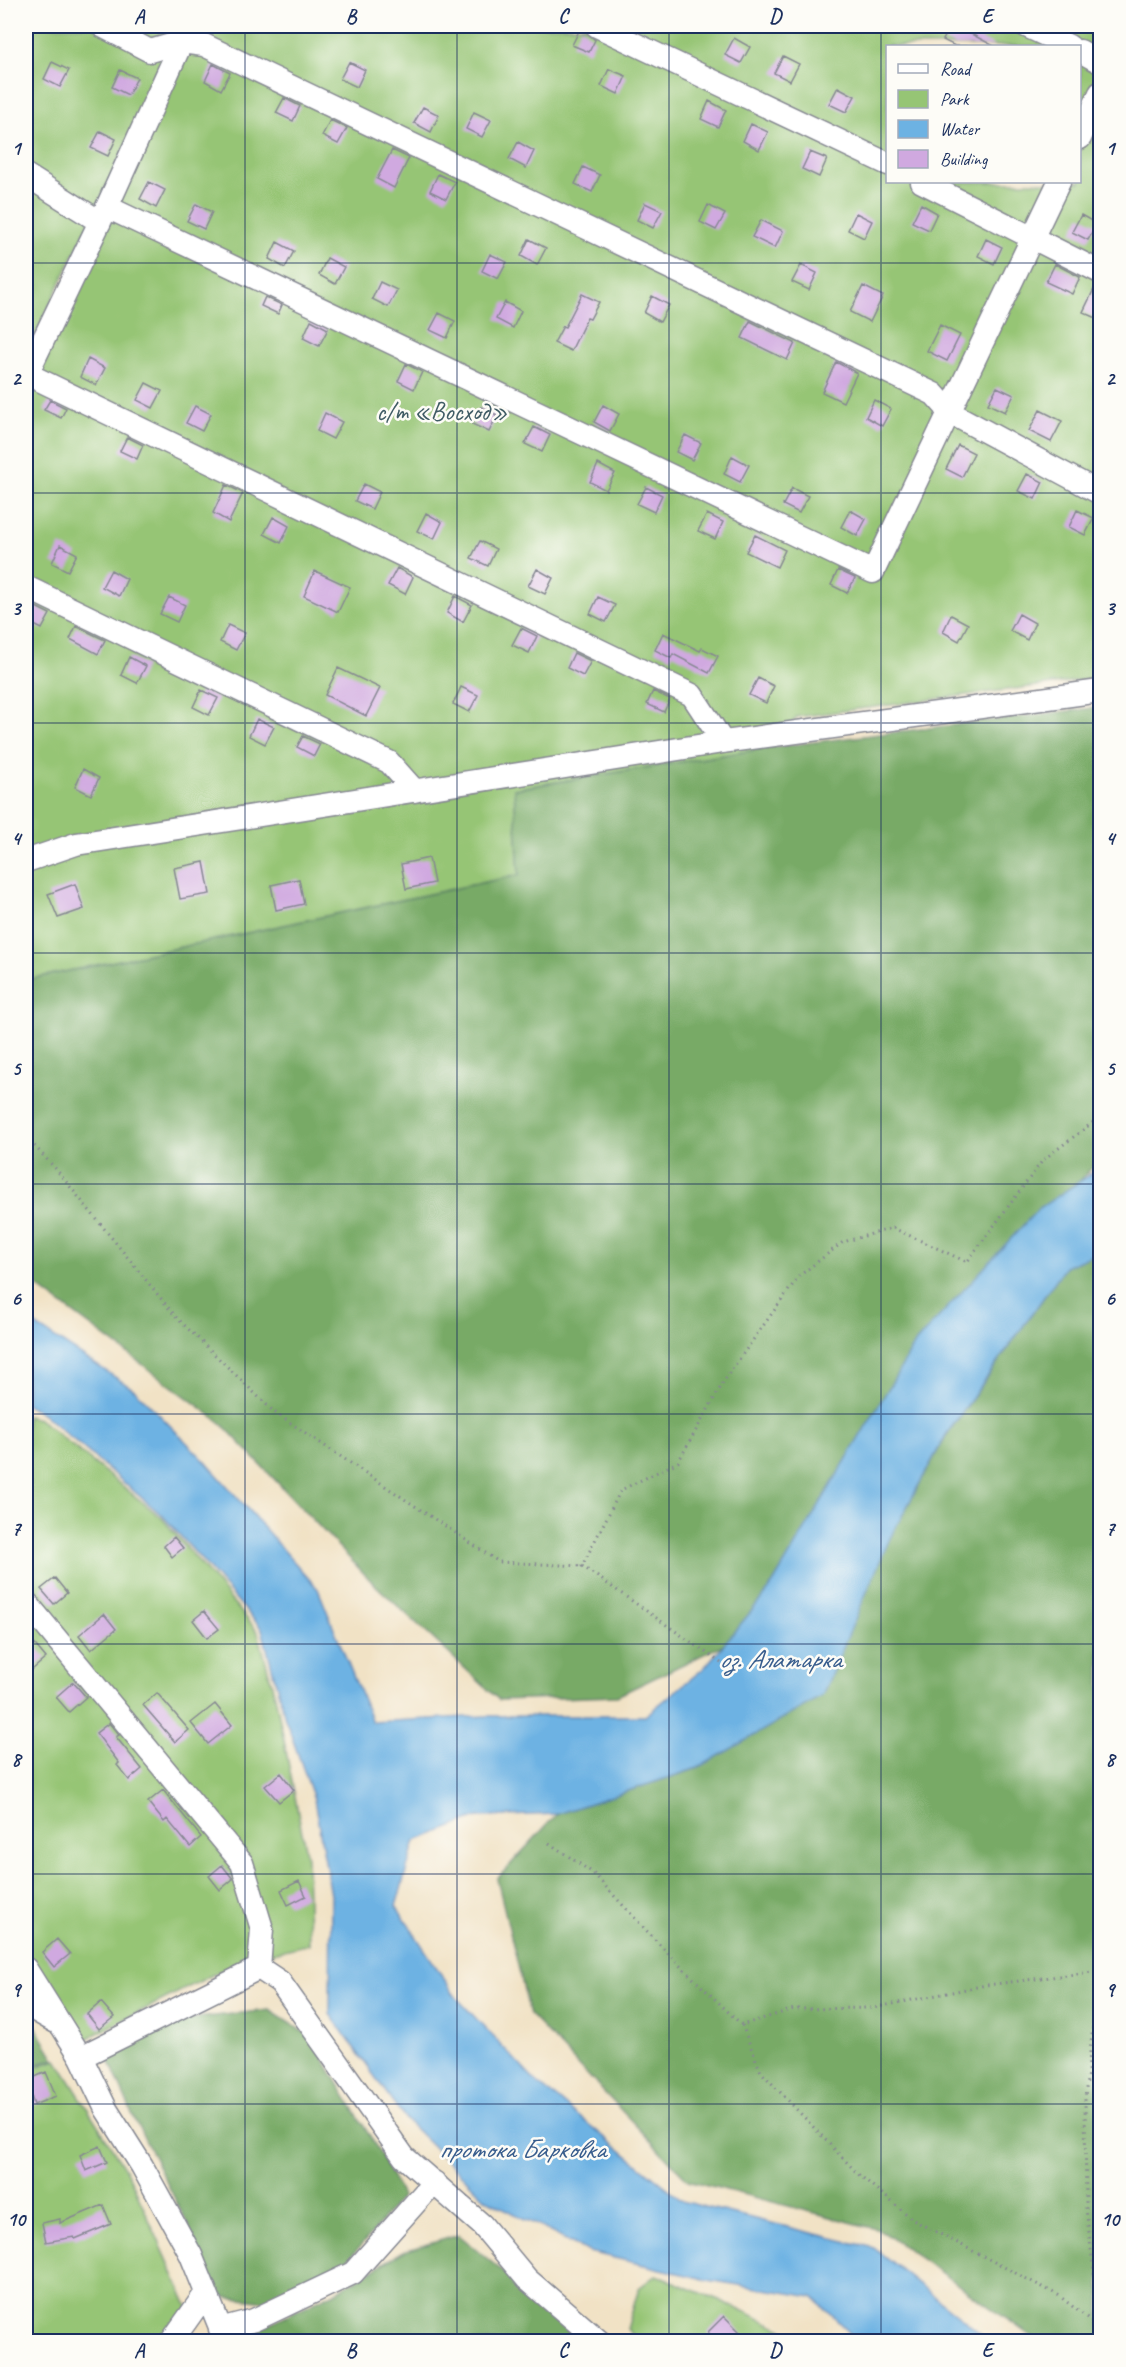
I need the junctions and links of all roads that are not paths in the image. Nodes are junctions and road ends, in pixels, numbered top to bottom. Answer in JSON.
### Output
{"nodes":[{"id":1,"x":102,"y":26,"type":"edge"},
{"id":2,"x":597,"y":26,"type":"edge"},
{"id":3,"x":1026,"y":26,"type":"edge"},
{"id":4,"x":185,"y":34,"type":"edge"},
{"id":5,"x":1067,"y":45,"type":"edge"},
{"id":6,"x":1081,"y":52,"type":"edge"},
{"id":7,"x":1101,"y":62,"type":"edge"},
{"id":8,"x":1101,"y":93,"type":"edge"},
{"id":9,"x":1081,"y":136,"type":"edge"},
{"id":10,"x":886,"y":163,"type":"edge"},
{"id":11,"x":26,"y":176,"type":"edge"},
{"id":12,"x":924,"y":183,"type":"edge"},
{"id":13,"x":1059,"y":183,"type":"edge"},
{"id":14,"x":103,"y":215,"type":"junction"},
{"id":15,"x":1033,"y":239,"type":"junction"},
{"id":16,"x":1101,"y":272,"type":"edge"},
{"id":17,"x":28,"y":364,"type":"edge"},
{"id":18,"x":951,"y":413,"type":"junction"},
{"id":19,"x":1101,"y":493,"type":"edge"},
{"id":20,"x":26,"y":587,"type":"edge"},
{"id":21,"x":1101,"y":691,"type":"edge"},
{"id":22,"x":723,"y":742,"type":"junction"},
{"id":23,"x":415,"y":791,"type":"junction"},
{"id":24,"x":26,"y":861,"type":"edge"},
{"id":25,"x":26,"y":1602,"type":"edge"},
{"id":26,"x":259,"y":1968,"type":"junction"},
{"id":27,"x":26,"y":1969,"type":"edge"},
{"id":28,"x":26,"y":2005,"type":"edge"},
{"id":29,"x":57,"y":2023,"type":"junction"},
{"id":30,"x":81,"y":2057,"type":"junction"},
{"id":31,"x":434,"y":2182,"type":"junction"},
{"id":32,"x":206,"y":2293,"type":"junction"},
{"id":33,"x":224,"y":2336,"type":"edge"},
{"id":34,"x":171,"y":2342,"type":"edge"},
{"id":35,"x":600,"y":2342,"type":"edge"}],
"edges":[{"from":1,"to":4,"type":"street"},
{"from":2,"to":10,"type":"street"},
{"from":3,"to":5,"type":"street"},
{"from":4,"to":14,"type":"street"},
{"from":4,"to":18,"type":"street"},
{"from":6,"to":7,"type":"street"},
{"from":8,"to":9,"type":"street"},
{"from":11,"to":14,"type":"street"},
{"from":12,"to":15,"type":"street"},
{"from":13,"to":15,"type":"street"},
{"from":14,"to":17,"type":"street"},
{"from":14,"to":18,"type":"street"},
{"from":15,"to":16,"type":"street"},
{"from":15,"to":18,"type":"street"},
{"from":17,"to":22,"type":"street"},
{"from":18,"to":19,"type":"street"},
{"from":20,"to":23,"type":"street"},
{"from":21,"to":22,"type":"street"},
{"from":22,"to":23,"type":"street"},
{"from":23,"to":24,"type":"street"},
{"from":25,"to":26,"type":"street"},
{"from":26,"to":30,"type":"street"},
{"from":26,"to":31,"type":"street"},
{"from":27,"to":29,"type":"street"},
{"from":28,"to":29,"type":"street"},
{"from":29,"to":30,"type":"street"},
{"from":30,"to":32,"type":"street"},
{"from":31,"to":33,"type":"street"},
{"from":31,"to":35,"type":"street"},
{"from":32,"to":33,"type":"street"},
{"from":32,"to":34,"type":"street"}]}
